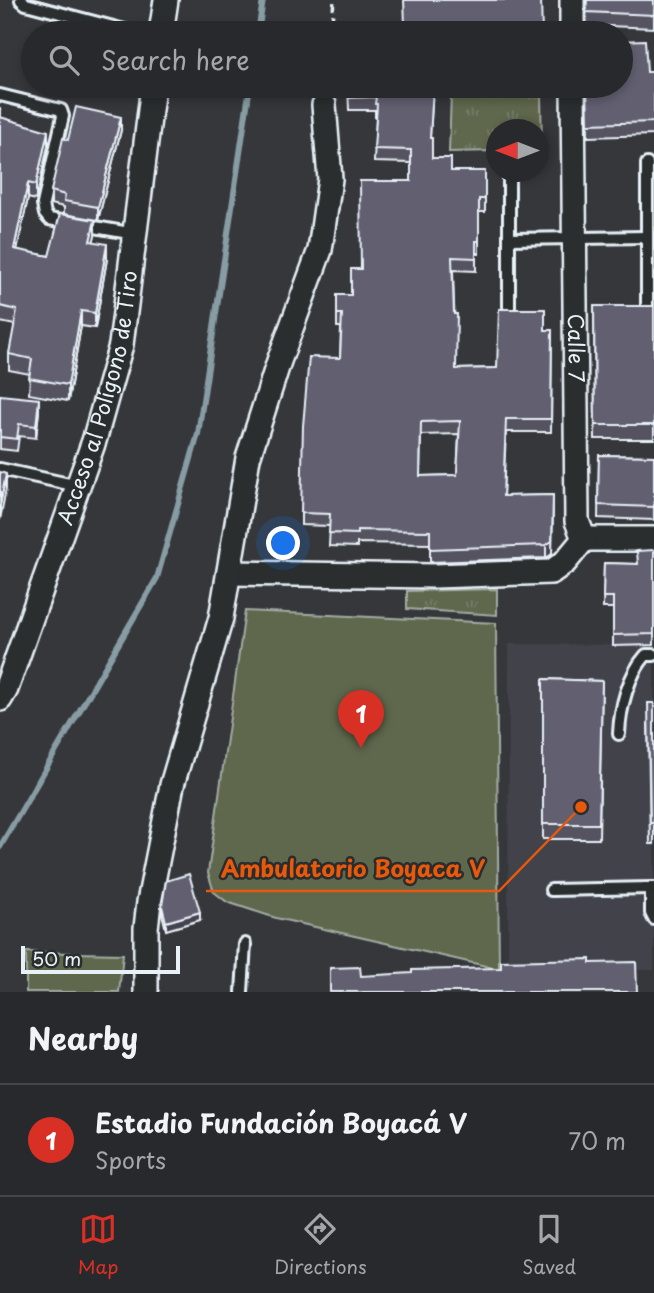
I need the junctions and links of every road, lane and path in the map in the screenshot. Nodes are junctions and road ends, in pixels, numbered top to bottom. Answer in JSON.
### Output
{"nodes":[{"id":1,"x":21,"y":0,"type":"edge"},
{"id":2,"x":166,"y":0,"type":"edge"},
{"id":3,"x":334,"y":0,"type":"edge"},
{"id":4,"x":572,"y":0,"type":"edge"},
{"id":5,"x":90,"y":21,"type":"edge"},
{"id":6,"x":163,"y":21,"type":"edge"},
{"id":7,"x":332,"y":21,"type":"edge"},
{"id":8,"x":572,"y":21,"type":"edge"},
{"id":9,"x":0,"y":95,"type":"edge"},
{"id":10,"x":152,"y":98,"type":"edge"},
{"id":11,"x":573,"y":98,"type":"edge"},
{"id":12,"x":324,"y":105,"type":"dead end"},
{"id":13,"x":647,"y":164,"type":"dead end"},
{"id":14,"x":509,"y":182,"type":"edge"},
{"id":15,"x":135,"y":234,"type":"junction"},
{"id":16,"x":647,"y":237,"type":"junction"},
{"id":17,"x":574,"y":238,"type":"junction"},
{"id":18,"x":509,"y":239,"type":"junction"},
{"id":19,"x":509,"y":307,"type":"edge"},
{"id":20,"x":647,"y":308,"type":"edge"},
{"id":21,"x":0,"y":469,"type":"edge"},
{"id":22,"x":78,"y":486,"type":"junction"},
{"id":23,"x":584,"y":539,"type":"junction"},
{"id":24,"x":654,"y":539,"type":"edge"},
{"id":25,"x":229,"y":573,"type":"junction"},
{"id":26,"x":654,"y":655,"type":"edge"},
{"id":27,"x":0,"y":699,"type":"edge"},
{"id":28,"x":619,"y":734,"type":"dead end"},
{"id":29,"x":652,"y":888,"type":"edge"},
{"id":30,"x":551,"y":890,"type":"dead end"},
{"id":31,"x":654,"y":919,"type":"edge"},
{"id":32,"x":245,"y":944,"type":"dead end"},
{"id":33,"x":146,"y":992,"type":"edge"},
{"id":34,"x":242,"y":992,"type":"edge"}],
"edges":[{"from":1,"to":5,"type":"lane"},
{"from":2,"to":6,"type":"street"},
{"from":3,"to":7,"type":"path"},
{"from":4,"to":8,"type":"street"},
{"from":9,"to":15,"type":"lane"},
{"from":10,"to":15,"type":"street","name":"Acceso al Polígono de Tiro"},
{"from":11,"to":17,"type":"street","name":"Calle 7"},
{"from":12,"to":25,"type":"street"},
{"from":13,"to":16,"type":"lane"},
{"from":14,"to":18,"type":"lane"},
{"from":15,"to":22,"type":"street","name":"Acceso al Polígono de Tiro"},
{"from":16,"to":17,"type":"lane"},
{"from":16,"to":20,"type":"lane"},
{"from":17,"to":18,"type":"lane"},
{"from":17,"to":23,"type":"street","name":"Calle 7"},
{"from":18,"to":19,"type":"lane"},
{"from":21,"to":22,"type":"lane"},
{"from":22,"to":27,"type":"street","name":"Acceso al Polígono de Tiro"},
{"from":23,"to":24,"type":"street"},
{"from":23,"to":25,"type":"street"},
{"from":25,"to":33,"type":"street"},
{"from":26,"to":28,"type":"lane"},
{"from":29,"to":30,"type":"lane"},
{"from":29,"to":31,"type":"lane"},
{"from":32,"to":34,"type":"lane"}]}
